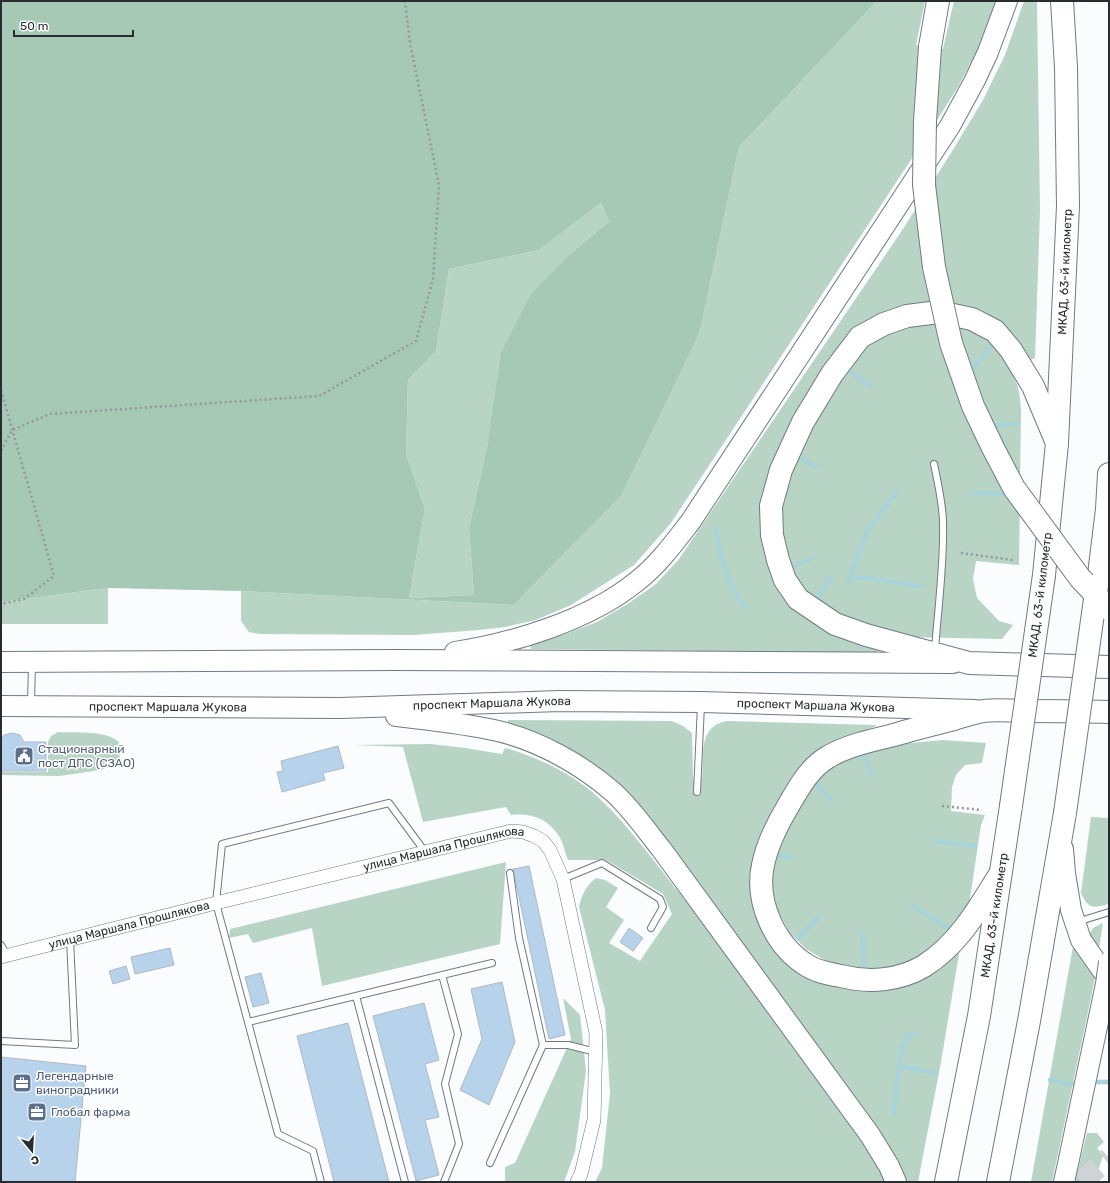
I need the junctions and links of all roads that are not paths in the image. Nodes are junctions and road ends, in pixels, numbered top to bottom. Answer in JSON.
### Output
{"nodes":[{"id":1,"x":938,"y":1,"type":"edge"},
{"id":2,"x":1007,"y":1,"type":"edge"},
{"id":3,"x":1062,"y":1,"type":"edge"},
{"id":4,"x":1057,"y":443,"type":"junction"},
{"id":5,"x":934,"y":464,"type":"dead end"},
{"id":6,"x":1109,"y":474,"type":"edge"},
{"id":7,"x":1109,"y":609,"type":"edge"},
{"id":8,"x":934,"y":653,"type":"junction"},
{"id":9,"x":394,"y":660,"type":"junction"},
{"id":10,"x":1,"y":662,"type":"edge"},
{"id":11,"x":32,"y":662,"type":"junction"},
{"id":12,"x":969,"y":663,"type":"junction"},
{"id":13,"x":1109,"y":667,"type":"edge"},
{"id":14,"x":701,"y":702,"type":"junction"},
{"id":15,"x":1,"y":706,"type":"edge"},
{"id":16,"x":31,"y":706,"type":"junction"},
{"id":17,"x":340,"y":708,"type":"junction"},
{"id":18,"x":984,"y":711,"type":"junction"},
{"id":19,"x":1109,"y":712,"type":"edge"},
{"id":20,"x":696,"y":792,"type":"dead end"},
{"id":21,"x":1063,"y":824,"type":"junction"},
{"id":22,"x":426,"y":852,"type":"junction"},
{"id":23,"x":510,"y":873,"type":"dead end"},
{"id":24,"x":1000,"y":874,"type":"junction"},
{"id":25,"x":563,"y":879,"type":"junction"},
{"id":26,"x":216,"y":903,"type":"junction"},
{"id":27,"x":1109,"y":912,"type":"edge"},
{"id":28,"x":1076,"y":922,"type":"junction"},
{"id":29,"x":651,"y":928,"type":"dead end"},
{"id":30,"x":70,"y":939,"type":"junction"},
{"id":31,"x":3,"y":952,"type":"edge"},
{"id":32,"x":1109,"y":962,"type":"edge"},
{"id":33,"x":492,"y":963,"type":"dead end"},
{"id":34,"x":1109,"y":974,"type":"edge"},
{"id":35,"x":442,"y":975,"type":"junction"},
{"id":36,"x":356,"y":996,"type":"junction"},
{"id":37,"x":248,"y":1022,"type":"junction"},
{"id":38,"x":1,"y":1041,"type":"edge"},
{"id":39,"x":543,"y":1045,"type":"junction"},
{"id":40,"x":596,"y":1052,"type":"junction"},
{"id":41,"x":490,"y":1163,"type":"dead end"},
{"id":42,"x":321,"y":1182,"type":"edge"},
{"id":43,"x":405,"y":1182,"type":"edge"},
{"id":44,"x":444,"y":1182,"type":"edge"},
{"id":45,"x":577,"y":1182,"type":"edge"},
{"id":46,"x":896,"y":1182,"type":"edge"},
{"id":47,"x":946,"y":1182,"type":"edge"},
{"id":48,"x":998,"y":1182,"type":"edge"},
{"id":49,"x":1064,"y":1182,"type":"edge"}],
"edges":[{"from":1,"to":7,"type":"highway","bridge":true},
{"from":2,"to":9,"type":"main road"},
{"from":3,"to":4,"type":"highway","name":"МКАД, 63-й километр"},
{"from":4,"to":8,"type":"highway"},
{"from":4,"to":24,"type":"highway","name":"МКАД, 63-й километр","bridge":true},
{"from":5,"to":8,"type":"lane"},
{"from":6,"to":21,"type":"highway","bridge":true},
{"from":8,"to":12,"type":"highway"},
{"from":9,"to":11,"type":"main road"},
{"from":9,"to":12,"type":"main road"},
{"from":10,"to":11,"type":"main road"},
{"from":11,"to":16,"type":"lane"},
{"from":12,"to":13,"type":"highway"},
{"from":14,"to":17,"type":"main road","name":"проспект Маршала Жукова"},
{"from":14,"to":18,"type":"main road","name":"проспект Маршала Жукова"},
{"from":14,"to":20,"type":"lane"},
{"from":15,"to":16,"type":"main road","name":"проспект Маршала Жукова"},
{"from":16,"to":17,"type":"main road","name":"проспект Маршала Жукова"},
{"from":17,"to":46,"type":"main road"},
{"from":18,"to":19,"type":"highway"},
{"from":18,"to":24,"type":"highway"},
{"from":21,"to":28,"type":"main road"},
{"from":21,"to":48,"type":"highway"},
{"from":22,"to":25,"type":"street","name":"улица Маршала Прошлякова"},
{"from":22,"to":26,"type":"street","name":"улица Маршала Прошлякова"},
{"from":22,"to":26,"type":"lane"},
{"from":23,"to":39,"type":"lane"},
{"from":24,"to":47,"type":"highway","name":"МКАД, 63-й километр"},
{"from":25,"to":29,"type":"lane"},
{"from":25,"to":40,"type":"street","name":"улица Маршала Прошлякова"},
{"from":26,"to":30,"type":"street","name":"улица Маршала Прошлякова"},
{"from":26,"to":37,"type":"lane"},
{"from":27,"to":28,"type":"lane"},
{"from":28,"to":34,"type":"main road"},
{"from":30,"to":31,"type":"street","name":"улица Маршала Прошлякова"},
{"from":30,"to":38,"type":"lane"},
{"from":32,"to":49,"type":"main road","bridge":true},
{"from":33,"to":35,"type":"lane"},
{"from":35,"to":36,"type":"lane"},
{"from":35,"to":44,"type":"lane"},
{"from":36,"to":37,"type":"lane"},
{"from":36,"to":43,"type":"lane"},
{"from":37,"to":42,"type":"lane"},
{"from":39,"to":40,"type":"lane"},
{"from":39,"to":41,"type":"lane"},
{"from":40,"to":45,"type":"street","name":"улица Маршала Прошлякова"}]}
